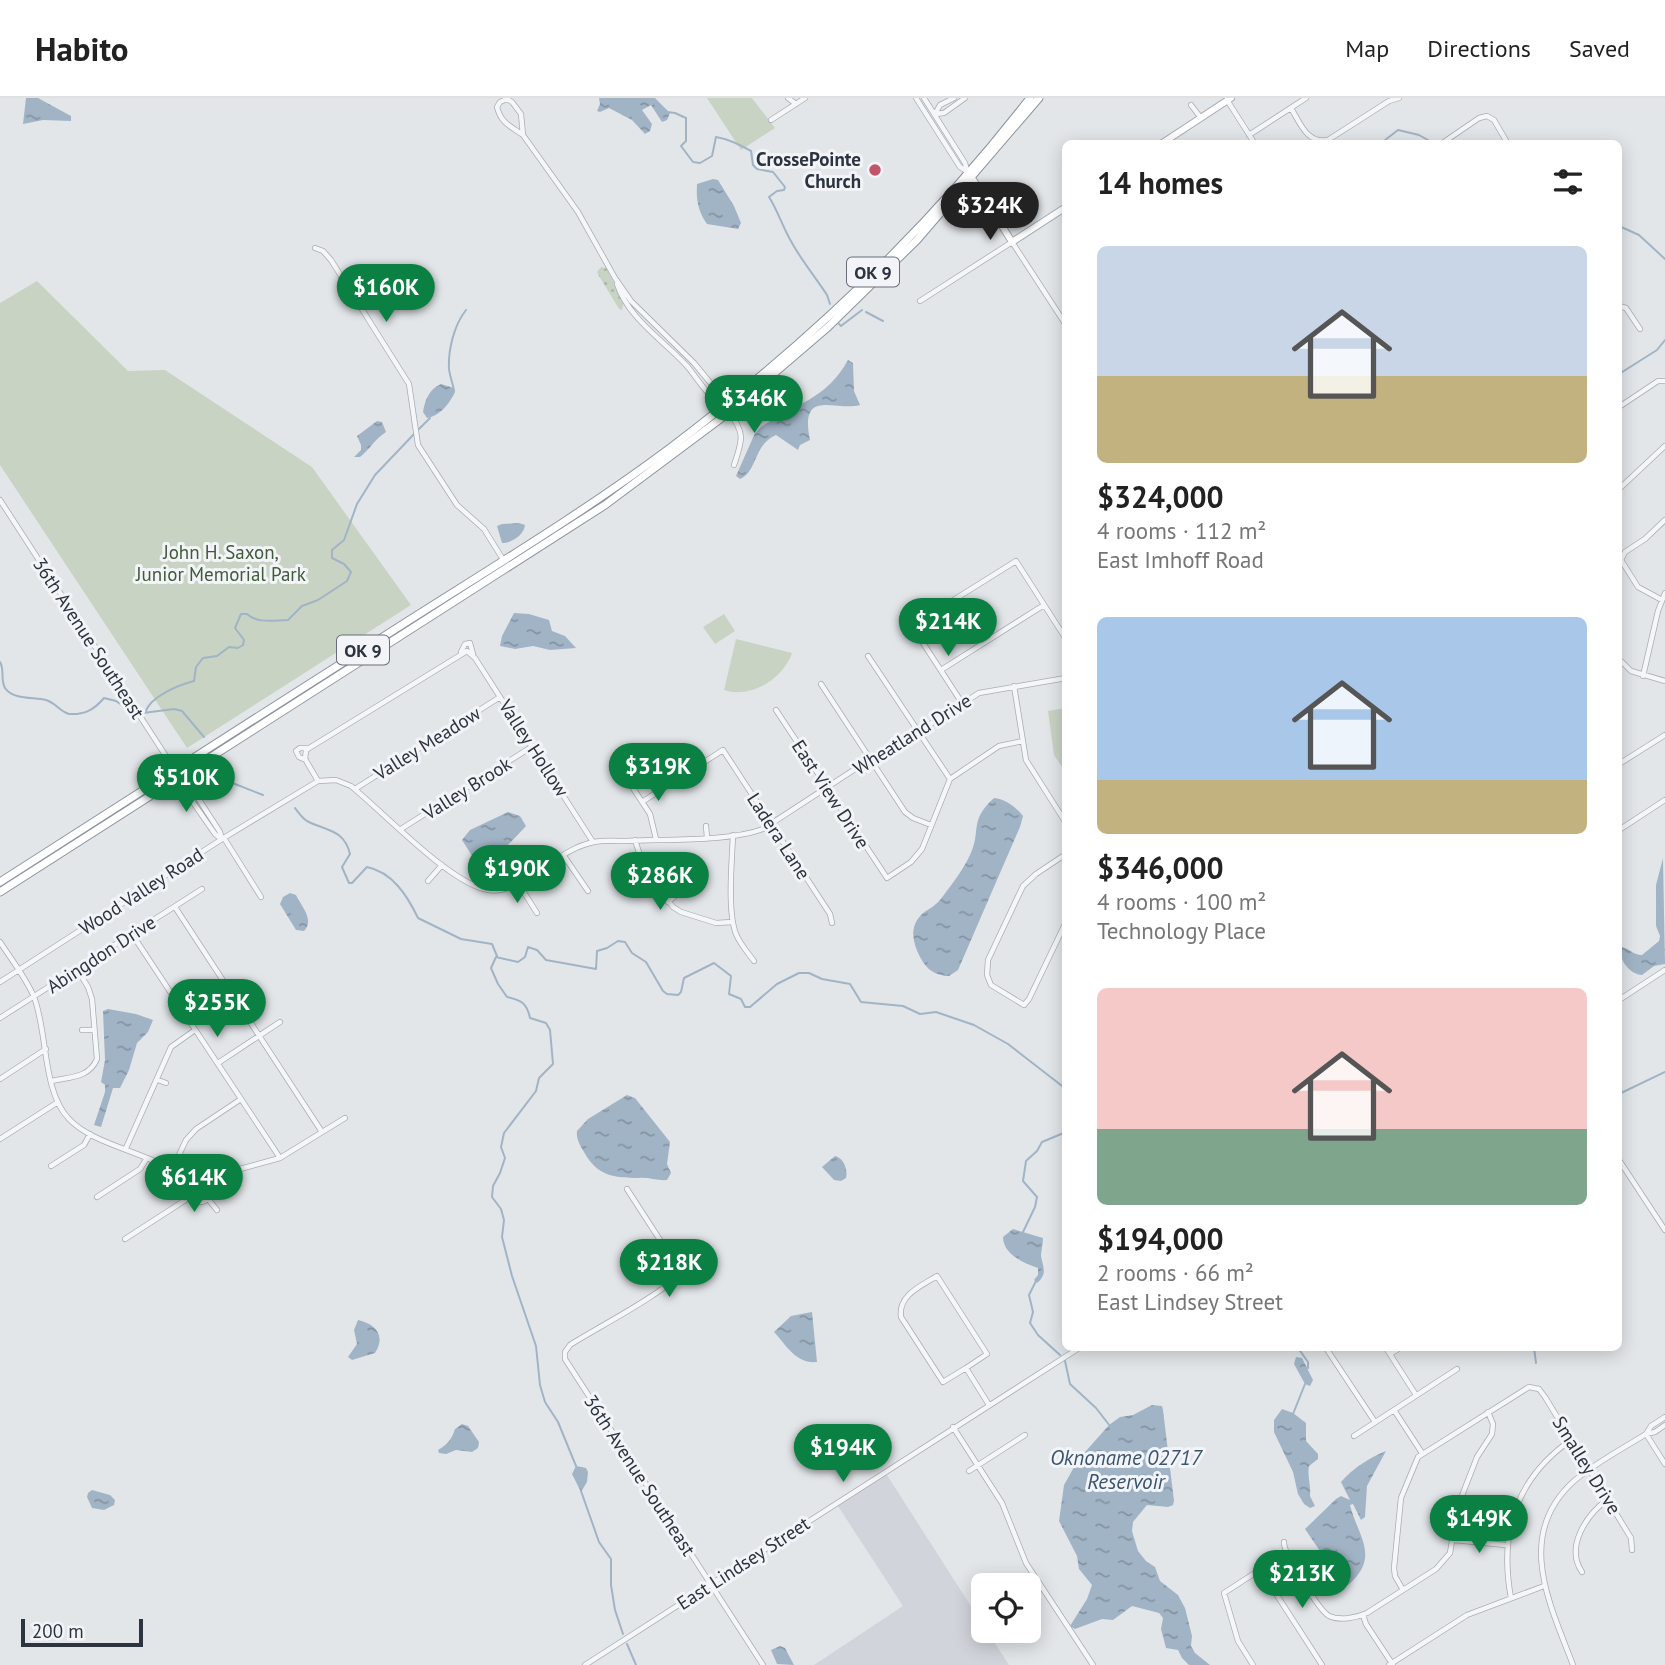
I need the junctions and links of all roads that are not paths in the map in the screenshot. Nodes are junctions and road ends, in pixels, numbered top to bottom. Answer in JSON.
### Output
{"nodes":[{"id":1,"x":788,"y":98,"type":"edge"},
{"id":2,"x":805,"y":98,"type":"edge"},
{"id":3,"x":916,"y":98,"type":"edge"},
{"id":4,"x":924,"y":98,"type":"edge"},
{"id":5,"x":954,"y":98,"type":"edge"},
{"id":6,"x":965,"y":98,"type":"edge"},
{"id":7,"x":1030,"y":98,"type":"edge"},
{"id":8,"x":1039,"y":98,"type":"edge"},
{"id":9,"x":1306,"y":98,"type":"edge"},
{"id":10,"x":1399,"y":98,"type":"edge"},
{"id":11,"x":1229,"y":99,"type":"edge"},
{"id":12,"x":795,"y":101,"type":"edge"},
{"id":13,"x":1191,"y":105,"type":"dead end"},
{"id":14,"x":1291,"y":108,"type":"junction"},
{"id":15,"x":934,"y":114,"type":"junction"},
{"id":16,"x":1201,"y":118,"type":"junction"},
{"id":17,"x":771,"y":120,"type":"dead end"},
{"id":18,"x":523,"y":135,"type":"junction"},
{"id":19,"x":1250,"y":135,"type":"junction"},
{"id":20,"x":1167,"y":140,"type":"edge"},
{"id":21,"x":1253,"y":140,"type":"edge"},
{"id":22,"x":1315,"y":140,"type":"edge"},
{"id":23,"x":1328,"y":140,"type":"edge"},
{"id":24,"x":1447,"y":140,"type":"edge"},
{"id":25,"x":1506,"y":140,"type":"edge"},
{"id":26,"x":969,"y":173,"type":"junction"},
{"id":27,"x":1062,"y":210,"type":"edge"},
{"id":28,"x":1012,"y":242,"type":"junction"},
{"id":29,"x":316,"y":248,"type":"dead end"},
{"id":30,"x":920,"y":301,"type":"dead end"},
{"id":31,"x":1622,"y":307,"type":"edge"},
{"id":32,"x":1062,"y":319,"type":"edge"},
{"id":33,"x":1640,"y":329,"type":"dead end"},
{"id":34,"x":1663,"y":380,"type":"edge"},
{"id":35,"x":1622,"y":405,"type":"edge"},
{"id":36,"x":725,"y":407,"type":"junction"},
{"id":37,"x":1665,"y":446,"type":"edge"},
{"id":38,"x":734,"y":465,"type":"dead end"},
{"id":39,"x":1622,"y":486,"type":"edge"},
{"id":40,"x":0,"y":500,"type":"edge"},
{"id":41,"x":1665,"y":520,"type":"edge"},
{"id":42,"x":1622,"y":557,"type":"edge"},
{"id":43,"x":503,"y":560,"type":"junction"},
{"id":44,"x":1622,"y":563,"type":"edge"},
{"id":45,"x":509,"y":567,"type":"junction"},
{"id":46,"x":1665,"y":593,"type":"edge"},
{"id":47,"x":1661,"y":600,"type":"junction"},
{"id":48,"x":1044,"y":605,"type":"junction"},
{"id":49,"x":1062,"y":633,"type":"edge"},
{"id":50,"x":868,"y":656,"type":"dead end"},
{"id":51,"x":1622,"y":662,"type":"edge"},
{"id":52,"x":941,"y":670,"type":"junction"},
{"id":53,"x":1643,"y":676,"type":"junction"},
{"id":54,"x":1062,"y":679,"type":"edge"},
{"id":55,"x":1665,"y":681,"type":"edge"},
{"id":56,"x":821,"y":684,"type":"dead end"},
{"id":57,"x":1014,"y":686,"type":"junction"},
{"id":58,"x":500,"y":697,"type":"junction"},
{"id":59,"x":962,"y":703,"type":"junction"},
{"id":60,"x":776,"y":710,"type":"dead end"},
{"id":61,"x":918,"y":732,"type":"junction"},
{"id":62,"x":1665,"y":735,"type":"edge"},
{"id":63,"x":1023,"y":741,"type":"junction"},
{"id":64,"x":533,"y":746,"type":"junction"},
{"id":65,"x":870,"y":759,"type":"junction"},
{"id":66,"x":1622,"y":761,"type":"edge"},
{"id":67,"x":178,"y":773,"type":"junction"},
{"id":68,"x":627,"y":779,"type":"dead end"},
{"id":69,"x":950,"y":779,"type":"junction"},
{"id":70,"x":318,"y":781,"type":"junction"},
{"id":71,"x":827,"y":787,"type":"junction"},
{"id":72,"x":355,"y":789,"type":"junction"},
{"id":73,"x":1665,"y":800,"type":"edge"},
{"id":74,"x":642,"y":802,"type":"junction"},
{"id":75,"x":1062,"y":817,"type":"edge"},
{"id":76,"x":771,"y":824,"type":"junction"},
{"id":77,"x":931,"y":825,"type":"junction"},
{"id":78,"x":706,"y":826,"type":"dead end"},
{"id":79,"x":1622,"y":828,"type":"edge"},
{"id":80,"x":401,"y":829,"type":"junction"},
{"id":81,"x":733,"y":835,"type":"junction"},
{"id":82,"x":707,"y":837,"type":"junction"},
{"id":83,"x":223,"y":839,"type":"junction"},
{"id":84,"x":656,"y":839,"type":"junction"},
{"id":85,"x":635,"y":840,"type":"junction"},
{"id":86,"x":593,"y":842,"type":"junction"},
{"id":87,"x":564,"y":856,"type":"junction"},
{"id":88,"x":1062,"y":857,"type":"edge"},
{"id":89,"x":442,"y":864,"type":"junction"},
{"id":90,"x":428,"y":881,"type":"dead end"},
{"id":91,"x":0,"y":882,"type":"edge"},
{"id":92,"x":518,"y":883,"type":"junction"},
{"id":93,"x":202,"y":889,"type":"dead end"},
{"id":94,"x":588,"y":891,"type":"dead end"},
{"id":95,"x":0,"y":892,"type":"edge"},
{"id":96,"x":675,"y":896,"type":"dead end"},
{"id":97,"x":261,"y":897,"type":"dead end"},
{"id":98,"x":668,"y":902,"type":"junction"},
{"id":99,"x":175,"y":907,"type":"junction"},
{"id":100,"x":537,"y":914,"type":"dead end"},
{"id":101,"x":733,"y":922,"type":"junction"},
{"id":102,"x":832,"y":923,"type":"dead end"},
{"id":103,"x":1062,"y":930,"type":"edge"},
{"id":104,"x":132,"y":934,"type":"junction"},
{"id":105,"x":0,"y":942,"type":"edge"},
{"id":106,"x":754,"y":961,"type":"dead end"},
{"id":107,"x":77,"y":970,"type":"junction"},
{"id":108,"x":1665,"y":970,"type":"edge"},
{"id":109,"x":18,"y":971,"type":"junction"},
{"id":110,"x":0,"y":982,"type":"edge"},
{"id":111,"x":34,"y":997,"type":"junction"},
{"id":112,"x":1622,"y":997,"type":"edge"},
{"id":113,"x":0,"y":1018,"type":"edge"},
{"id":114,"x":280,"y":1022,"type":"dead end"},
{"id":115,"x":82,"y":1030,"type":"dead end"},
{"id":116,"x":93,"y":1030,"type":"junction"},
{"id":117,"x":195,"y":1030,"type":"junction"},
{"id":118,"x":260,"y":1036,"type":"junction"},
{"id":119,"x":46,"y":1049,"type":"junction"},
{"id":120,"x":218,"y":1063,"type":"junction"},
{"id":121,"x":0,"y":1079,"type":"edge"},
{"id":122,"x":158,"y":1080,"type":"junction"},
{"id":123,"x":52,"y":1081,"type":"junction"},
{"id":124,"x":166,"y":1083,"type":"dead end"},
{"id":125,"x":241,"y":1099,"type":"junction"},
{"id":126,"x":58,"y":1102,"type":"junction"},
{"id":127,"x":345,"y":1118,"type":"dead end"},
{"id":128,"x":322,"y":1132,"type":"junction"},
{"id":129,"x":90,"y":1134,"type":"junction"},
{"id":130,"x":0,"y":1139,"type":"edge"},
{"id":131,"x":126,"y":1149,"type":"junction"},
{"id":132,"x":147,"y":1158,"type":"junction"},
{"id":133,"x":279,"y":1158,"type":"junction"},
{"id":134,"x":1622,"y":1165,"type":"edge"},
{"id":135,"x":51,"y":1166,"type":"dead end"},
{"id":136,"x":172,"y":1170,"type":"junction"},
{"id":137,"x":191,"y":1184,"type":"junction"},
{"id":138,"x":209,"y":1184,"type":"junction"},
{"id":139,"x":627,"y":1189,"type":"dead end"},
{"id":140,"x":97,"y":1197,"type":"dead end"},
{"id":141,"x":190,"y":1197,"type":"junction"},
{"id":142,"x":208,"y":1199,"type":"junction"},
{"id":143,"x":217,"y":1210,"type":"dead end"},
{"id":144,"x":1665,"y":1230,"type":"edge"},
{"id":145,"x":125,"y":1238,"type":"dead end"},
{"id":146,"x":1074,"y":1351,"type":"edge"},
{"id":147,"x":1328,"y":1351,"type":"edge"},
{"id":148,"x":1388,"y":1351,"type":"edge"},
{"id":149,"x":1395,"y":1351,"type":"edge"},
{"id":150,"x":1390,"y":1354,"type":"junction"},
{"id":151,"x":966,"y":1368,"type":"junction"},
{"id":152,"x":1457,"y":1369,"type":"dead end"},
{"id":153,"x":1416,"y":1395,"type":"junction"},
{"id":154,"x":989,"y":1405,"type":"junction"},
{"id":155,"x":1394,"y":1410,"type":"junction"},
{"id":156,"x":1488,"y":1412,"type":"junction"},
{"id":157,"x":1665,"y":1417,"type":"edge"},
{"id":158,"x":1375,"y":1422,"type":"junction"},
{"id":159,"x":1665,"y":1425,"type":"edge"},
{"id":160,"x":953,"y":1427,"type":"junction"},
{"id":161,"x":1646,"y":1433,"type":"junction"},
{"id":162,"x":1025,"y":1435,"type":"dead end"},
{"id":163,"x":1354,"y":1436,"type":"dead end"},
{"id":164,"x":1571,"y":1440,"type":"junction"},
{"id":165,"x":1422,"y":1453,"type":"junction"},
{"id":166,"x":1665,"y":1464,"type":"edge"},
{"id":167,"x":978,"y":1465,"type":"junction"},
{"id":168,"x":1590,"y":1470,"type":"junction"},
{"id":169,"x":969,"y":1471,"type":"dead end"},
{"id":170,"x":1608,"y":1499,"type":"junction"},
{"id":171,"x":1009,"y":1517,"type":"junction"},
{"id":172,"x":1003,"y":1520,"type":"dead end"},
{"id":173,"x":1454,"y":1540,"type":"junction"},
{"id":174,"x":1284,"y":1542,"type":"dead end"},
{"id":175,"x":1506,"y":1545,"type":"junction"},
{"id":176,"x":1632,"y":1550,"type":"dead end"},
{"id":177,"x":1286,"y":1553,"type":"junction"},
{"id":178,"x":1261,"y":1569,"type":"junction"},
{"id":179,"x":1582,"y":1572,"type":"dead end"},
{"id":180,"x":711,"y":1583,"type":"junction"},
{"id":181,"x":1544,"y":1586,"type":"junction"},
{"id":182,"x":1403,"y":1590,"type":"junction"},
{"id":183,"x":1511,"y":1598,"type":"junction"},
{"id":184,"x":1363,"y":1615,"type":"junction"},
{"id":185,"x":1391,"y":1664,"type":"edge"},
{"id":186,"x":585,"y":1665,"type":"edge"},
{"id":187,"x":762,"y":1665,"type":"edge"},
{"id":188,"x":1093,"y":1665,"type":"edge"},
{"id":189,"x":1253,"y":1665,"type":"edge"},
{"id":190,"x":1322,"y":1665,"type":"edge"},
{"id":191,"x":1573,"y":1665,"type":"edge"}],
"edges":[{"from":1,"to":12,"type":"street"},
{"from":2,"to":12,"type":"street"},
{"from":3,"to":26,"type":"street"},
{"from":4,"to":15,"type":"street"},
{"from":5,"to":15,"type":"street"},
{"from":6,"to":15,"type":"street"},
{"from":7,"to":26,"type":"highway","number":"OK 9"},
{"from":8,"to":26,"type":"highway","number":"OK 9"},
{"from":9,"to":14,"type":"street"},
{"from":10,"to":23,"type":"street"},
{"from":11,"to":16,"type":"main road"},
{"from":11,"to":19,"type":"street"},
{"from":12,"to":17,"type":"street"},
{"from":13,"to":16,"type":"street"},
{"from":14,"to":19,"type":"street"},
{"from":14,"to":22,"type":"street"},
{"from":15,"to":26,"type":"street"},
{"from":16,"to":20,"type":"main road"},
{"from":18,"to":18,"type":"street"},
{"from":18,"to":36,"type":"street"},
{"from":19,"to":21,"type":"street"},
{"from":24,"to":25,"type":"street"},
{"from":26,"to":28,"type":"main road"},
{"from":26,"to":36,"type":"highway","number":"OK 9"},
{"from":27,"to":28,"type":"main road"},
{"from":28,"to":30,"type":"street"},
{"from":28,"to":32,"type":"street"},
{"from":29,"to":43,"type":"street"},
{"from":31,"to":33,"type":"street"},
{"from":34,"to":35,"type":"street"},
{"from":36,"to":38,"type":"street"},
{"from":36,"to":43,"type":"highway","number":"OK 9"},
{"from":36,"to":45,"type":"highway","number":"OK 9"},
{"from":37,"to":39,"type":"street"},
{"from":40,"to":67,"type":"street","name":"36th Avenue Southeast"},
{"from":41,"to":42,"type":"street"},
{"from":43,"to":45,"type":"street"},
{"from":43,"to":67,"type":"highway","number":"OK 9"},
{"from":44,"to":47,"type":"street"},
{"from":45,"to":67,"type":"highway","number":"OK 9"},
{"from":46,"to":47,"type":"street"},
{"from":47,"to":53,"type":"street"},
{"from":48,"to":49,"type":"street"},
{"from":48,"to":52,"type":"street"},
{"from":48,"to":52,"type":"street"},
{"from":50,"to":61,"type":"street"},
{"from":51,"to":53,"type":"street"},
{"from":52,"to":59,"type":"street"},
{"from":53,"to":55,"type":"street"},
{"from":54,"to":57,"type":"street","name":"Wheatland Drive"},
{"from":56,"to":65,"type":"street"},
{"from":57,"to":59,"type":"street","name":"Wheatland Drive"},
{"from":57,"to":63,"type":"street"},
{"from":58,"to":64,"type":"street","name":"Valley Hollow"},
{"from":58,"to":70,"type":"street","name":"Valley Hollow"},
{"from":58,"to":72,"type":"street","name":"Valley Meadow"},
{"from":59,"to":61,"type":"street","name":"Wheatland Drive"},
{"from":60,"to":71,"type":"street","name":"East View Drive"},
{"from":61,"to":65,"type":"street","name":"Wheatland Drive"},
{"from":61,"to":69,"type":"street"},
{"from":62,"to":66,"type":"street"},
{"from":63,"to":69,"type":"street"},
{"from":63,"to":75,"type":"street"},
{"from":64,"to":80,"type":"street","name":"Valley Brook"},
{"from":64,"to":86,"type":"street","name":"Valley Hollow"},
{"from":65,"to":71,"type":"street","name":"Wheatland Drive"},
{"from":65,"to":77,"type":"street"},
{"from":67,"to":83,"type":"street","name":"36th Avenue Southeast"},
{"from":67,"to":91,"type":"highway","number":"OK 9"},
{"from":67,"to":95,"type":"highway","number":"OK 9"},
{"from":68,"to":74,"type":"street"},
{"from":69,"to":77,"type":"street"},
{"from":70,"to":72,"type":"street"},
{"from":70,"to":83,"type":"street","name":"Wood Valley Road"},
{"from":71,"to":76,"type":"street","name":"Wheatland Drive"},
{"from":71,"to":77,"type":"street","name":"East View Drive"},
{"from":72,"to":80,"type":"street"},
{"from":73,"to":79,"type":"street"},
{"from":74,"to":76,"type":"street","name":"Ladera Lane"},
{"from":74,"to":84,"type":"street"},
{"from":76,"to":81,"type":"street"},
{"from":76,"to":102,"type":"street","name":"Ladera Lane"},
{"from":78,"to":82,"type":"street"},
{"from":80,"to":89,"type":"street"},
{"from":81,"to":82,"type":"street"},
{"from":81,"to":101,"type":"street"},
{"from":82,"to":84,"type":"street"},
{"from":83,"to":97,"type":"street","name":"36th Avenue Southeast"},
{"from":83,"to":109,"type":"street","name":"Wood Valley Road"},
{"from":84,"to":85,"type":"street"},
{"from":85,"to":86,"type":"street"},
{"from":85,"to":98,"type":"street"},
{"from":86,"to":87,"type":"street"},
{"from":87,"to":92,"type":"street"},
{"from":87,"to":94,"type":"street"},
{"from":88,"to":103,"type":"street"},
{"from":89,"to":90,"type":"street"},
{"from":89,"to":92,"type":"street"},
{"from":92,"to":100,"type":"street"},
{"from":93,"to":99,"type":"street","name":"Abingdon Drive"},
{"from":96,"to":98,"type":"street"},
{"from":98,"to":101,"type":"street"},
{"from":99,"to":104,"type":"street","name":"Abingdon Drive"},
{"from":99,"to":118,"type":"street"},
{"from":101,"to":106,"type":"street"},
{"from":104,"to":107,"type":"street","name":"Abingdon Drive"},
{"from":104,"to":117,"type":"street"},
{"from":105,"to":109,"type":"street"},
{"from":107,"to":111,"type":"street","name":"Abingdon Drive"},
{"from":107,"to":116,"type":"street"},
{"from":108,"to":112,"type":"street"},
{"from":109,"to":110,"type":"street","name":"Wood Valley Road"},
{"from":109,"to":111,"type":"street"},
{"from":111,"to":113,"type":"street","name":"Abingdon Drive"},
{"from":111,"to":119,"type":"street"},
{"from":114,"to":118,"type":"street"},
{"from":115,"to":116,"type":"street"},
{"from":116,"to":123,"type":"street"},
{"from":117,"to":120,"type":"street"},
{"from":117,"to":122,"type":"street"},
{"from":118,"to":120,"type":"street"},
{"from":118,"to":128,"type":"street"},
{"from":119,"to":121,"type":"street"},
{"from":119,"to":123,"type":"street"},
{"from":120,"to":125,"type":"street"},
{"from":122,"to":124,"type":"street"},
{"from":122,"to":131,"type":"street"},
{"from":123,"to":126,"type":"street"},
{"from":125,"to":133,"type":"street"},
{"from":125,"to":136,"type":"street"},
{"from":126,"to":129,"type":"street"},
{"from":126,"to":130,"type":"street"},
{"from":127,"to":128,"type":"street"},
{"from":128,"to":133,"type":"street"},
{"from":129,"to":131,"type":"street"},
{"from":129,"to":135,"type":"street"},
{"from":131,"to":132,"type":"street"},
{"from":132,"to":136,"type":"street"},
{"from":132,"to":140,"type":"street"},
{"from":133,"to":138,"type":"street"},
{"from":134,"to":144,"type":"street"},
{"from":136,"to":137,"type":"street"},
{"from":137,"to":138,"type":"street"},
{"from":137,"to":141,"type":"street"},
{"from":138,"to":142,"type":"street"},
{"from":139,"to":180,"type":"street","name":"36th Avenue Southeast"},
{"from":141,"to":142,"type":"street"},
{"from":141,"to":145,"type":"street"},
{"from":142,"to":143,"type":"street"},
{"from":146,"to":154,"type":"street","name":"East Lindsey Street"},
{"from":147,"to":158,"type":"street"},
{"from":148,"to":150,"type":"street"},
{"from":149,"to":150,"type":"street"},
{"from":150,"to":153,"type":"street"},
{"from":151,"to":151,"type":"street"},
{"from":151,"to":154,"type":"street"},
{"from":152,"to":153,"type":"street"},
{"from":153,"to":155,"type":"street"},
{"from":154,"to":160,"type":"street","name":"East Lindsey Street"},
{"from":155,"to":158,"type":"street"},
{"from":155,"to":165,"type":"street"},
{"from":156,"to":164,"type":"street","name":"Smalley Drive"},
{"from":156,"to":165,"type":"street"},
{"from":156,"to":173,"type":"street"},
{"from":157,"to":161,"type":"street"},
{"from":158,"to":163,"type":"street"},
{"from":159,"to":161,"type":"street"},
{"from":160,"to":167,"type":"street"},
{"from":160,"to":180,"type":"street","name":"East Lindsey Street"},
{"from":161,"to":166,"type":"street"},
{"from":161,"to":168,"type":"street"},
{"from":162,"to":167,"type":"street"},
{"from":164,"to":168,"type":"street","name":"Smalley Drive"},
{"from":164,"to":175,"type":"street"},
{"from":165,"to":182,"type":"street"},
{"from":167,"to":169,"type":"street"},
{"from":167,"to":171,"type":"street"},
{"from":168,"to":170,"type":"street","name":"Smalley Drive"},
{"from":168,"to":181,"type":"street"},
{"from":170,"to":176,"type":"street","name":"Smalley Drive"},
{"from":170,"to":179,"type":"street"},
{"from":171,"to":172,"type":"street"},
{"from":171,"to":188,"type":"street"},
{"from":173,"to":175,"type":"street"},
{"from":173,"to":182,"type":"street"},
{"from":174,"to":177,"type":"street"},
{"from":175,"to":183,"type":"street"},
{"from":177,"to":178,"type":"street"},
{"from":177,"to":184,"type":"street"},
{"from":178,"to":189,"type":"street"},
{"from":178,"to":190,"type":"street"},
{"from":180,"to":186,"type":"street","name":"East Lindsey Street"},
{"from":180,"to":187,"type":"street","name":"36th Avenue Southeast"},
{"from":181,"to":183,"type":"street"},
{"from":181,"to":191,"type":"street"},
{"from":182,"to":184,"type":"street"},
{"from":183,"to":185,"type":"street"},
{"from":184,"to":185,"type":"street"}]}
